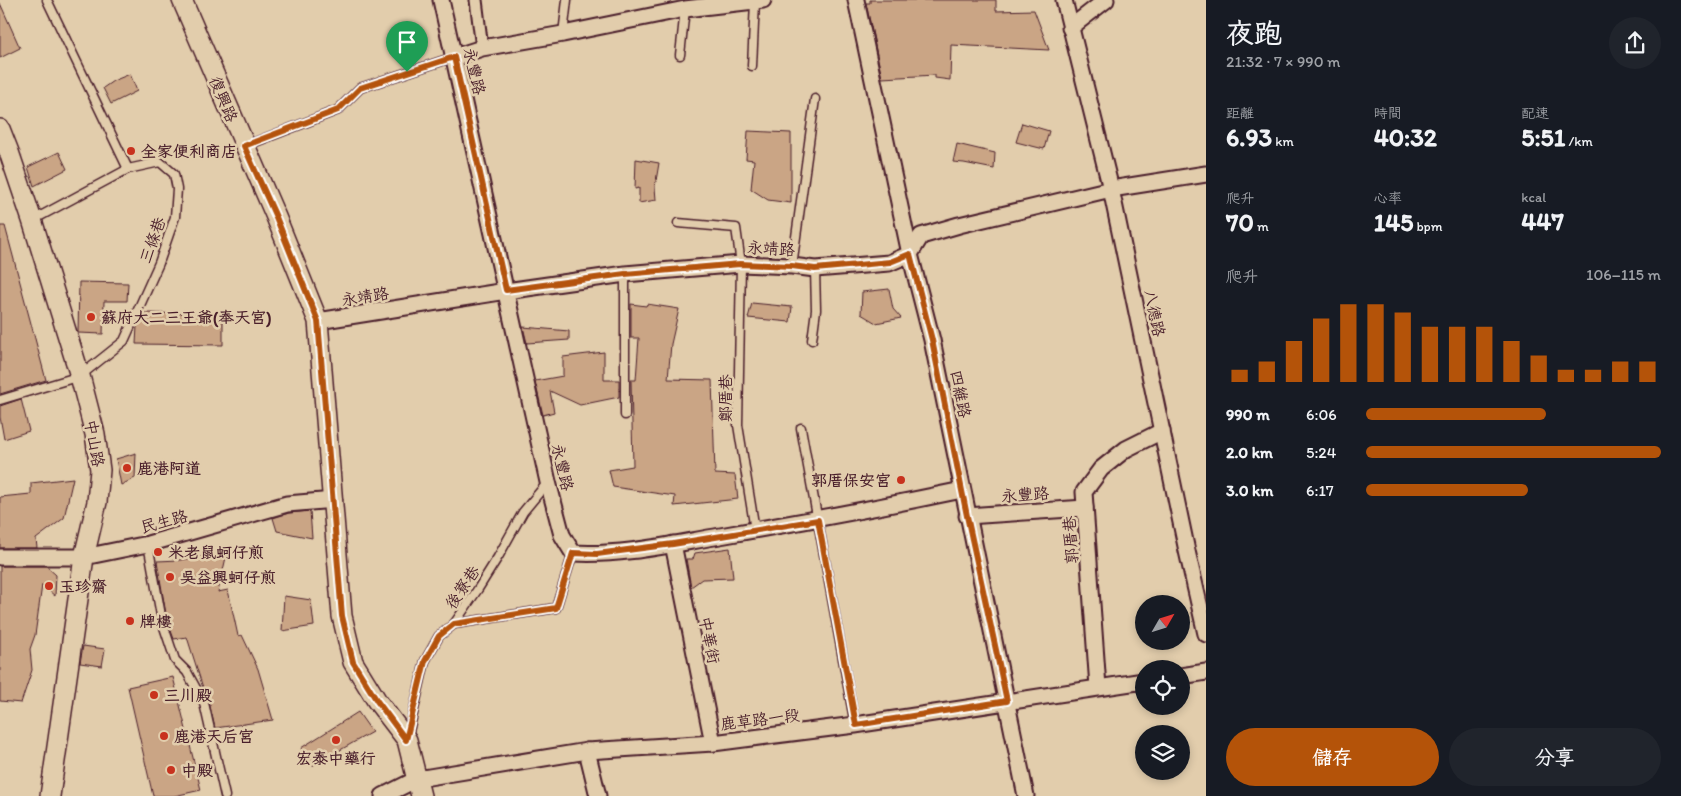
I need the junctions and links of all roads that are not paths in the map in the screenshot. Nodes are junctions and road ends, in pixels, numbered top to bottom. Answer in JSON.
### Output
{"nodes":[{"id":1,"x":47,"y":0,"type":"edge"},
{"id":2,"x":182,"y":0,"type":"edge"},
{"id":3,"x":441,"y":0,"type":"edge"},
{"id":4,"x":476,"y":0,"type":"edge"},
{"id":5,"x":567,"y":0,"type":"edge"},
{"id":6,"x":856,"y":0,"type":"edge"},
{"id":7,"x":1064,"y":0,"type":"edge"},
{"id":8,"x":1106,"y":0,"type":"edge"},
{"id":9,"x":759,"y":1,"type":"edge"},
{"id":10,"x":685,"y":4,"type":"edge"},
{"id":11,"x":1070,"y":28,"type":"junction"},
{"id":12,"x":563,"y":34,"type":"junction"},
{"id":13,"x":482,"y":48,"type":"junction"},
{"id":14,"x":680,"y":54,"type":"dead end"},
{"id":15,"x":454,"y":57,"type":"junction"},
{"id":16,"x":752,"y":66,"type":"dead end"},
{"id":17,"x":815,"y":99,"type":"dead end"},
{"id":18,"x":0,"y":129,"type":"edge"},
{"id":19,"x":244,"y":146,"type":"junction"},
{"id":20,"x":5,"y":154,"type":"edge"},
{"id":21,"x":128,"y":169,"type":"junction"},
{"id":22,"x":1206,"y":174,"type":"edge"},
{"id":23,"x":1111,"y":189,"type":"junction"},
{"id":24,"x":32,"y":220,"type":"junction"},
{"id":25,"x":678,"y":223,"type":"dead end"},
{"id":26,"x":910,"y":254,"type":"junction"},
{"id":27,"x":740,"y":264,"type":"junction"},
{"id":28,"x":792,"y":266,"type":"junction"},
{"id":29,"x":815,"y":269,"type":"junction"},
{"id":30,"x":625,"y":274,"type":"junction"},
{"id":31,"x":506,"y":290,"type":"junction"},
{"id":32,"x":318,"y":321,"type":"junction"},
{"id":33,"x":812,"y":340,"type":"dead end"},
{"id":34,"x":80,"y":376,"type":"junction"},
{"id":35,"x":0,"y":400,"type":"edge"},
{"id":36,"x":625,"y":415,"type":"dead end"},
{"id":37,"x":801,"y":428,"type":"dead end"},
{"id":38,"x":1162,"y":430,"type":"junction"},
{"id":39,"x":548,"y":482,"type":"junction"},
{"id":40,"x":962,"y":490,"type":"junction"},
{"id":41,"x":334,"y":500,"type":"junction"},
{"id":42,"x":1086,"y":508,"type":"junction"},
{"id":43,"x":967,"y":516,"type":"junction"},
{"id":44,"x":818,"y":520,"type":"junction"},
{"id":45,"x":755,"y":530,"type":"junction"},
{"id":46,"x":148,"y":544,"type":"junction"},
{"id":47,"x":673,"y":544,"type":"junction"},
{"id":48,"x":573,"y":553,"type":"junction"},
{"id":49,"x":0,"y":557,"type":"edge"},
{"id":50,"x":84,"y":557,"type":"junction"},
{"id":51,"x":454,"y":624,"type":"junction"},
{"id":52,"x":1206,"y":634,"type":"edge"},
{"id":53,"x":1206,"y":672,"type":"edge"},
{"id":54,"x":1190,"y":675,"type":"edge"},
{"id":55,"x":1135,"y":682,"type":"edge"},
{"id":56,"x":1098,"y":687,"type":"junction"},
{"id":57,"x":1007,"y":701,"type":"junction"},
{"id":58,"x":856,"y":725,"type":"junction"},
{"id":59,"x":406,"y":740,"type":"junction"},
{"id":60,"x":713,"y":742,"type":"junction"},
{"id":61,"x":587,"y":751,"type":"junction"},
{"id":62,"x":419,"y":788,"type":"edge"},
{"id":63,"x":50,"y":796,"type":"edge"},
{"id":64,"x":225,"y":796,"type":"edge"},
{"id":65,"x":383,"y":796,"type":"edge"},
{"id":66,"x":598,"y":796,"type":"edge"},
{"id":67,"x":1026,"y":796,"type":"edge"}],
"edges":[{"from":1,"to":21,"type":"lane"},
{"from":2,"to":19,"type":"street","name":"復興路"},
{"from":3,"to":15,"type":"street","name":"永豐路"},
{"from":4,"to":13,"type":"street"},
{"from":5,"to":12,"type":"lane"},
{"from":6,"to":26,"type":"street","name":"四維路"},
{"from":7,"to":11,"type":"street","name":"八德路"},
{"from":8,"to":11,"type":"street"},
{"from":9,"to":10,"type":"street"},
{"from":9,"to":16,"type":"lane"},
{"from":10,"to":12,"type":"street"},
{"from":10,"to":14,"type":"lane"},
{"from":11,"to":23,"type":"street","name":"八德路"},
{"from":12,"to":13,"type":"street"},
{"from":13,"to":15,"type":"street"},
{"from":15,"to":19,"type":"lane"},
{"from":15,"to":31,"type":"street","name":"永豐路"},
{"from":17,"to":28,"type":"lane"},
{"from":18,"to":20,"type":"street","name":"中山路"},
{"from":19,"to":32,"type":"street","name":"復興路"},
{"from":20,"to":24,"type":"street","name":"中山路"},
{"from":21,"to":24,"type":"lane"},
{"from":21,"to":34,"type":"lane","name":"三條巷"},
{"from":22,"to":23,"type":"street"},
{"from":23,"to":26,"type":"street"},
{"from":23,"to":38,"type":"street","name":"八德路"},
{"from":24,"to":34,"type":"street","name":"中山路"},
{"from":25,"to":27,"type":"lane","name":"鄭厝巷"},
{"from":26,"to":29,"type":"street","name":"永靖路"},
{"from":26,"to":40,"type":"street","name":"四維路"},
{"from":27,"to":28,"type":"street","name":"永靖路"},
{"from":27,"to":30,"type":"street","name":"永靖路"},
{"from":27,"to":45,"type":"lane","name":"鄭厝巷"},
{"from":28,"to":29,"type":"street","name":"永靖路"},
{"from":29,"to":33,"type":"lane"},
{"from":30,"to":31,"type":"street","name":"永靖路"},
{"from":30,"to":36,"type":"lane"},
{"from":31,"to":32,"type":"street","name":"永靖路"},
{"from":31,"to":39,"type":"street","name":"永豐路"},
{"from":32,"to":41,"type":"street","name":"復興路"},
{"from":34,"to":35,"type":"lane"},
{"from":34,"to":50,"type":"street","name":"中山路"},
{"from":37,"to":44,"type":"lane"},
{"from":38,"to":42,"type":"street","name":"郭厝巷"},
{"from":38,"to":52,"type":"street","name":"八德路"},
{"from":39,"to":48,"type":"street","name":"永豐路"},
{"from":39,"to":51,"type":"lane","name":"後寮巷"},
{"from":40,"to":43,"type":"street","name":"四維路"},
{"from":40,"to":44,"type":"street"},
{"from":41,"to":46,"type":"street","name":"民生路"},
{"from":41,"to":59,"type":"street","name":"復興路"},
{"from":42,"to":43,"type":"street","name":"永豐路"},
{"from":42,"to":56,"type":"street","name":"郭厝巷"},
{"from":43,"to":57,"type":"street","name":"四維路"},
{"from":44,"to":45,"type":"street"},
{"from":44,"to":58,"type":"lane"},
{"from":45,"to":47,"type":"street"},
{"from":46,"to":50,"type":"street","name":"民生路"},
{"from":46,"to":64,"type":"lane"},
{"from":47,"to":48,"type":"street"},
{"from":47,"to":60,"type":"street","name":"中華街"},
{"from":48,"to":51,"type":"lane"},
{"from":49,"to":50,"type":"street","name":"民生路"},
{"from":50,"to":63,"type":"street","name":"中山路"},
{"from":51,"to":59,"type":"lane","name":"後寮巷"},
{"from":53,"to":54,"type":"street"},
{"from":55,"to":56,"type":"street","name":"鹿草路一段"},
{"from":56,"to":57,"type":"street","name":"鹿草路一段"},
{"from":57,"to":58,"type":"street","name":"鹿草路一段"},
{"from":57,"to":67,"type":"street","name":"四維路"},
{"from":58,"to":60,"type":"street","name":"鹿草路一段"},
{"from":59,"to":62,"type":"street","name":"復興路"},
{"from":60,"to":61,"type":"street","name":"鹿草路一段"},
{"from":61,"to":62,"type":"street","name":"鹿草路一段"},
{"from":61,"to":66,"type":"street"},
{"from":62,"to":65,"type":"street","name":"鹿草路一段"}]}
